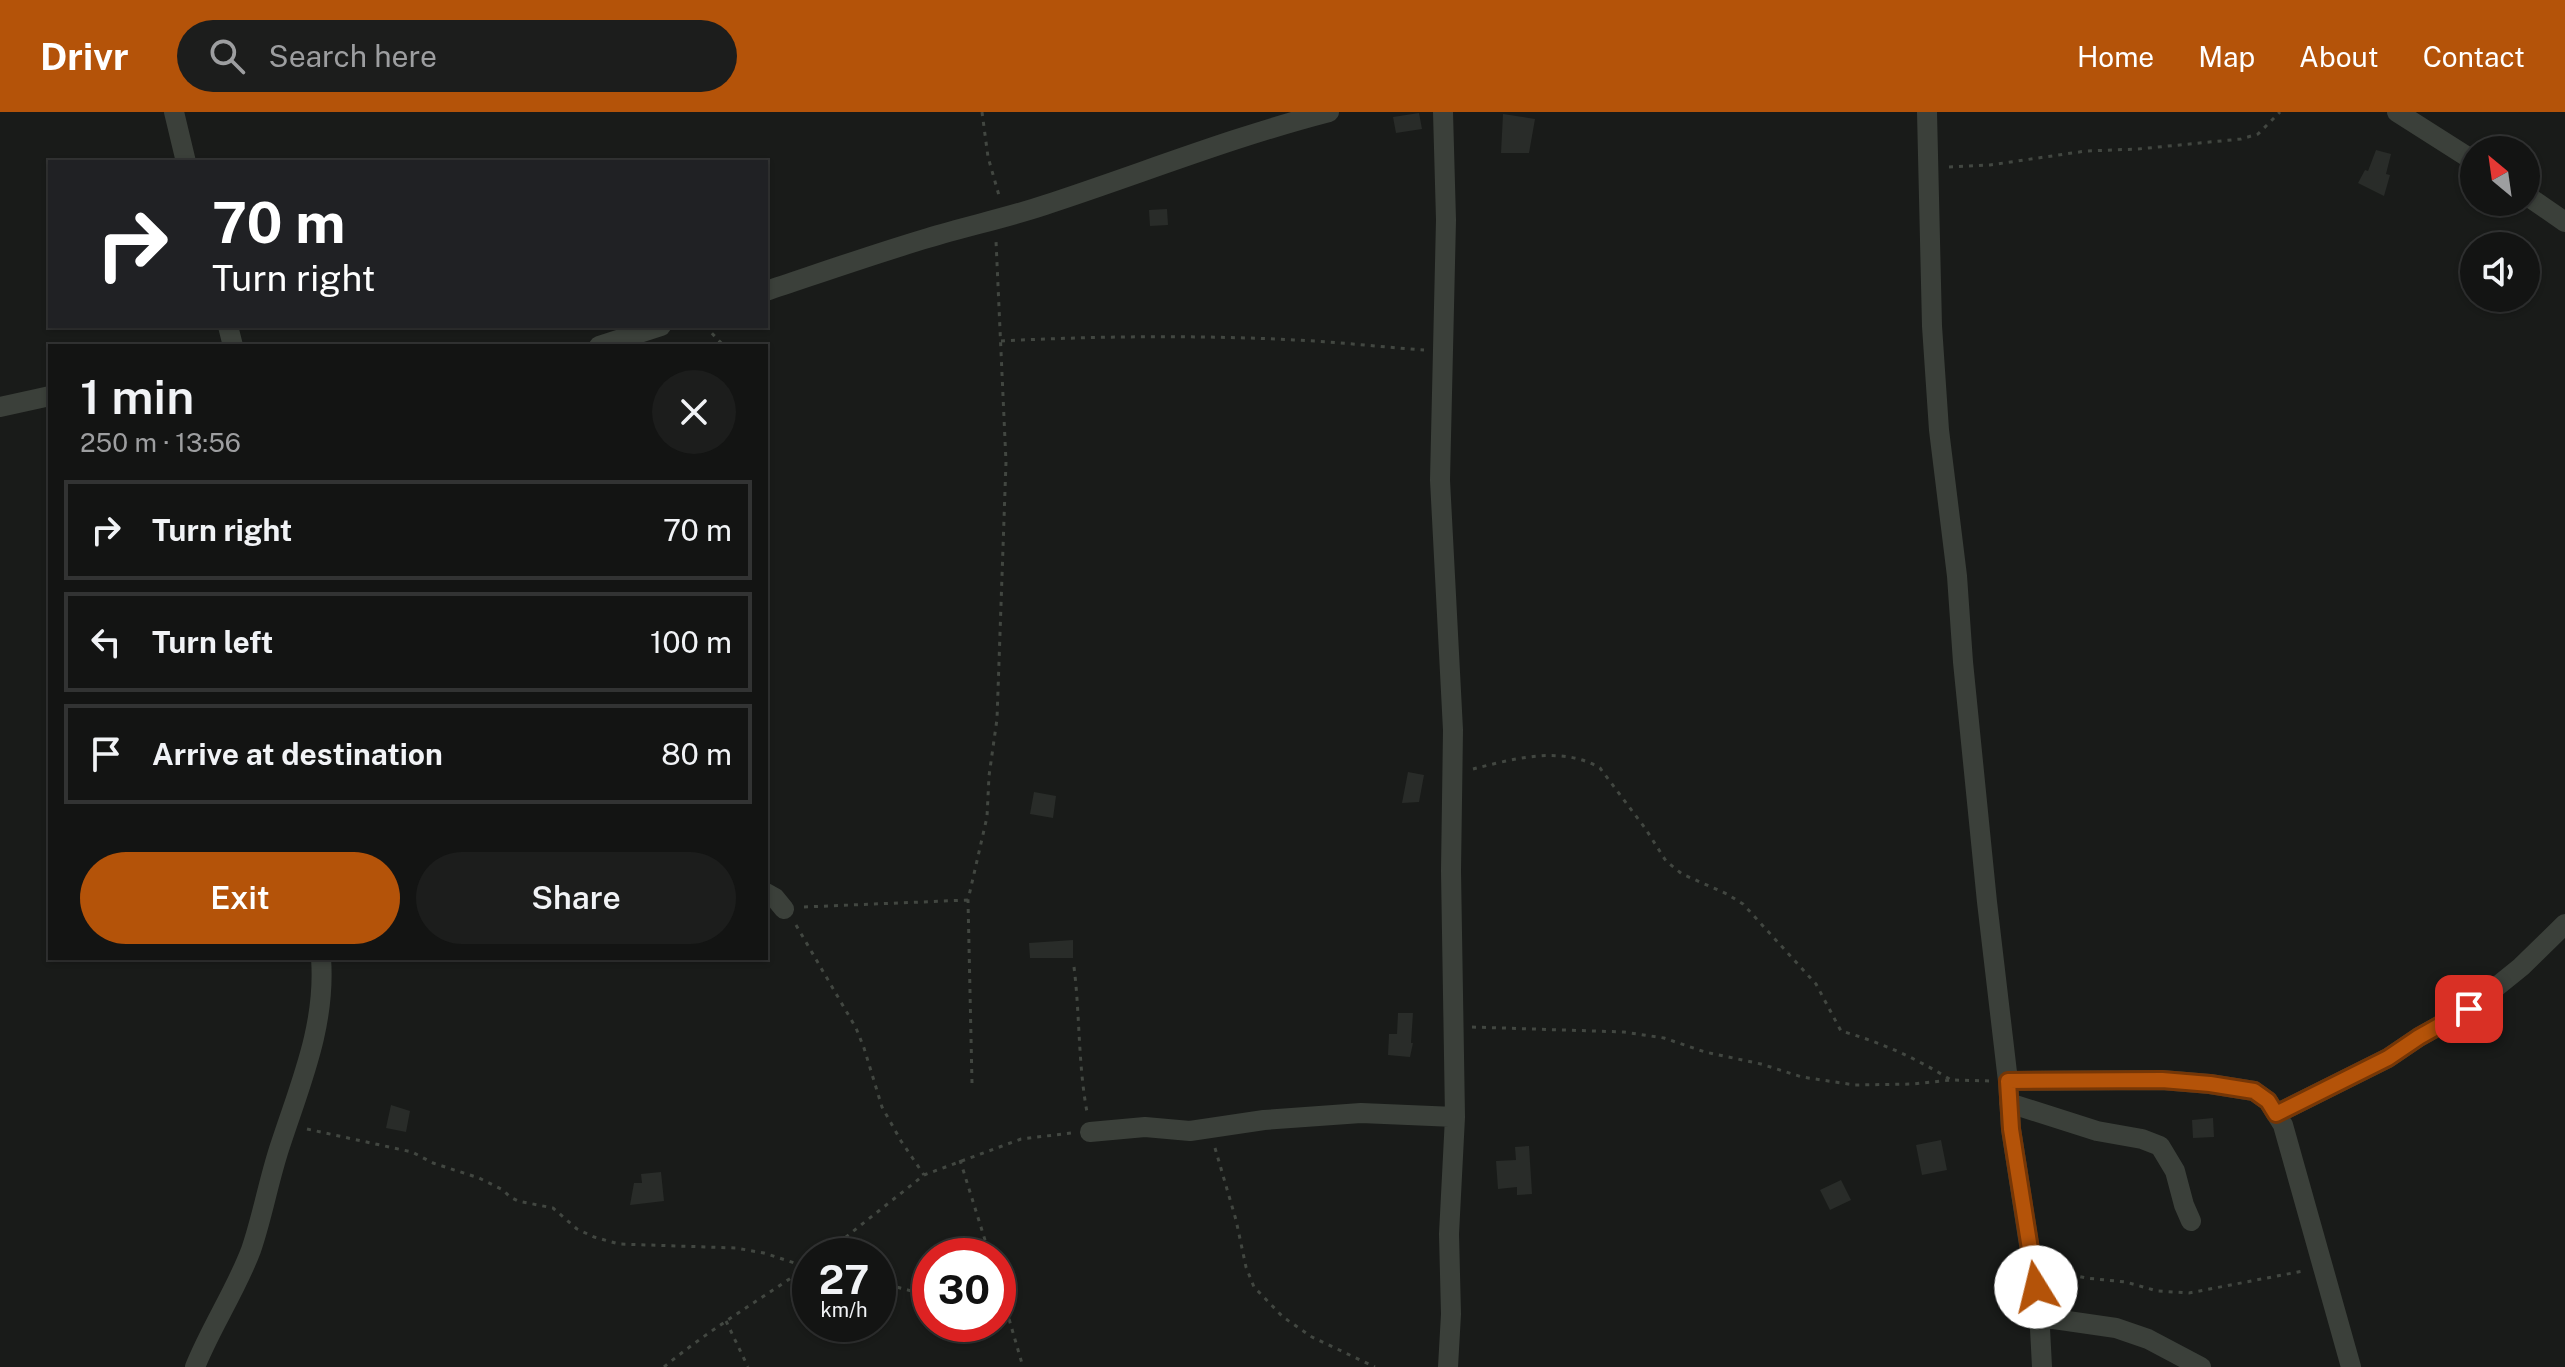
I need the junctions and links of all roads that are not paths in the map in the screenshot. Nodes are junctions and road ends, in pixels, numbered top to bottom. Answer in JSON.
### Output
{"nodes":[{"id":1,"x":174,"y":112,"type":"edge"},
{"id":2,"x":1329,"y":112,"type":"edge"},
{"id":3,"x":1443,"y":112,"type":"edge"},
{"id":4,"x":1927,"y":112,"type":"edge"},
{"id":5,"x":2397,"y":112,"type":"edge"},
{"id":6,"x":2460,"y":152,"type":"edge"},
{"id":7,"x":186,"y":160,"type":"edge"},
{"id":8,"x":2540,"y":205,"type":"edge"},
{"id":9,"x":2565,"y":222,"type":"edge"},
{"id":10,"x":768,"y":290,"type":"edge"},
{"id":11,"x":655,"y":328,"type":"edge"},
{"id":12,"x":605,"y":344,"type":"edge"},
{"id":13,"x":48,"y":396,"type":"edge"},
{"id":14,"x":0,"y":407,"type":"edge"},
{"id":15,"x":768,"y":894,"type":"edge"},
{"id":16,"x":784,"y":909,"type":"road end"},
{"id":17,"x":2565,"y":924,"type":"edge"},
{"id":18,"x":321,"y":960,"type":"edge"},
{"id":19,"x":2008,"y":1081,"type":"junction"},
{"id":20,"x":2009,"y":1103,"type":"junction"},
{"id":21,"x":2276,"y":1114,"type":"junction"},
{"id":22,"x":1455,"y":1117,"type":"junction"},
{"id":23,"x":1090,"y":1132,"type":"road end"},
{"id":24,"x":2191,"y":1221,"type":"dead end"},
{"id":25,"x":2040,"y":1317,"type":"junction"},
{"id":26,"x":195,"y":1367,"type":"edge"},
{"id":27,"x":1448,"y":1367,"type":"edge"},
{"id":28,"x":2042,"y":1367,"type":"edge"},
{"id":29,"x":2201,"y":1367,"type":"edge"},
{"id":30,"x":2351,"y":1367,"type":"edge"}],
"edges":[{"from":1,"to":7,"type":"street"},
{"from":2,"to":10,"type":"street"},
{"from":3,"to":22,"type":"street"},
{"from":4,"to":19,"type":"street"},
{"from":5,"to":6,"type":"street"},
{"from":8,"to":9,"type":"street"},
{"from":11,"to":12,"type":"street"},
{"from":13,"to":14,"type":"street"},
{"from":15,"to":16,"type":"street"},
{"from":17,"to":21,"type":"street"},
{"from":18,"to":26,"type":"street"},
{"from":19,"to":20,"type":"street"},
{"from":19,"to":21,"type":"street"},
{"from":20,"to":24,"type":"street"},
{"from":20,"to":25,"type":"street"},
{"from":21,"to":30,"type":"street"},
{"from":22,"to":23,"type":"street"},
{"from":22,"to":27,"type":"street"},
{"from":25,"to":28,"type":"street"},
{"from":25,"to":29,"type":"street"}]}
